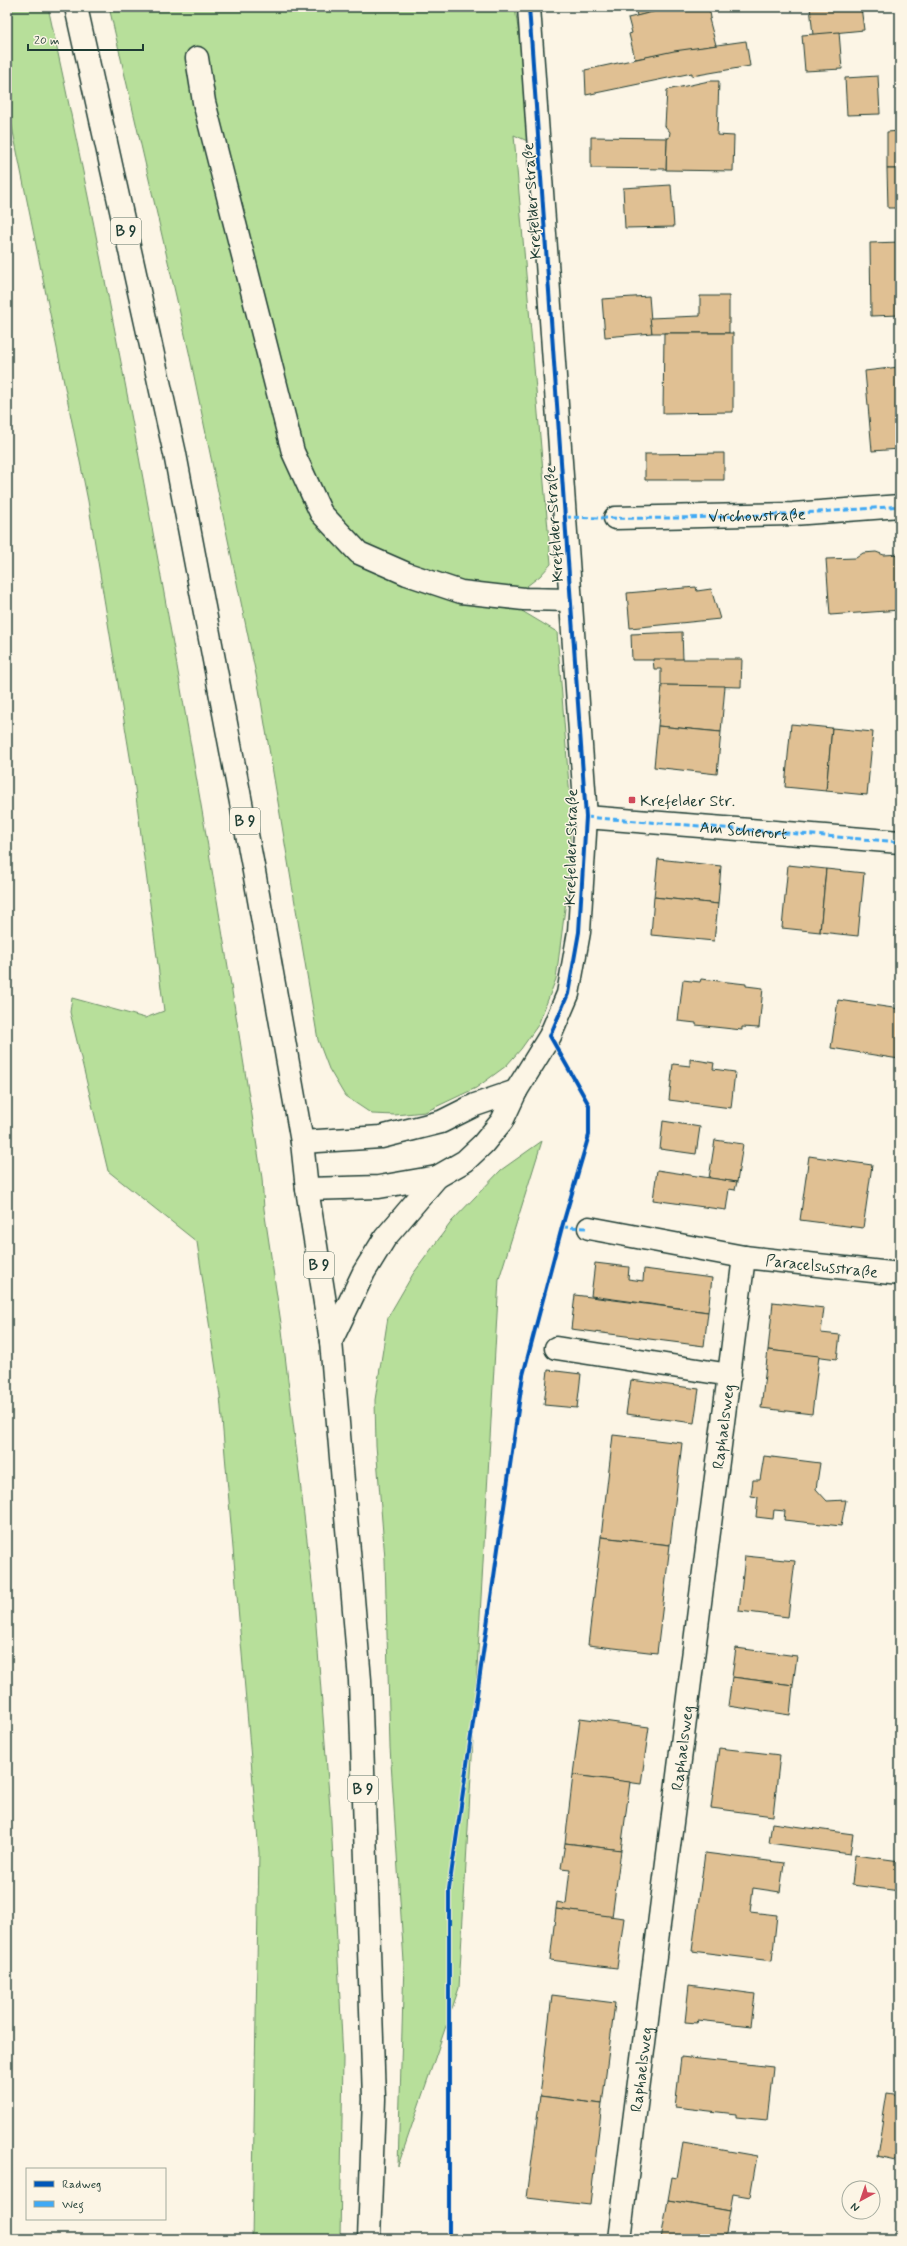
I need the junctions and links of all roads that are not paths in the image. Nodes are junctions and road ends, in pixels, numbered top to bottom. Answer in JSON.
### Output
{"nodes":[{"id":1,"x":76,"y":7,"type":"edge"},
{"id":2,"x":529,"y":7,"type":"edge"},
{"id":3,"x":197,"y":58,"type":"dead end"},
{"id":4,"x":900,"y":506,"type":"edge"},
{"id":5,"x":615,"y":518,"type":"dead end"},
{"id":6,"x":571,"y":600,"type":"junction"},
{"id":7,"x":586,"y":818,"type":"junction"},
{"id":8,"x":900,"y":842,"type":"edge"},
{"id":9,"x":516,"y":1091,"type":"junction"},
{"id":10,"x":302,"y":1142,"type":"junction"},
{"id":11,"x":437,"y":1177,"type":"junction"},
{"id":12,"x":307,"y":1189,"type":"junction"},
{"id":13,"x":589,"y":1228,"type":"dead end"},
{"id":14,"x":744,"y":1257,"type":"junction"},
{"id":15,"x":900,"y":1274,"type":"edge"},
{"id":16,"x":331,"y":1341,"type":"junction"},
{"id":17,"x":556,"y":1348,"type":"dead end"},
{"id":18,"x":730,"y":1375,"type":"junction"},
{"id":19,"x":369,"y":2239,"type":"edge"},
{"id":20,"x":620,"y":2239,"type":"edge"}],
"edges":[{"from":1,"to":10,"type":"main road","number":"B 9"},
{"from":2,"to":6,"type":"main road","name":"Krefelder Straße"},
{"from":3,"to":6,"type":"main road"},
{"from":4,"to":5,"type":"main road","name":"Virchowstraße"},
{"from":6,"to":7,"type":"main road","name":"Krefelder Straße"},
{"from":7,"to":8,"type":"main road","name":"Am Schierort"},
{"from":7,"to":9,"type":"main road","name":"Krefelder Straße"},
{"from":9,"to":10,"type":"main road"},
{"from":9,"to":11,"type":"main road","name":"Krefelder Straße"},
{"from":10,"to":12,"type":"main road","number":"B 9"},
{"from":11,"to":12,"type":"main road"},
{"from":11,"to":16,"type":"main road"},
{"from":12,"to":16,"type":"main road","number":"B 9"},
{"from":13,"to":14,"type":"main road","name":"Paracelsusstraße"},
{"from":14,"to":15,"type":"main road","name":"Paracelsusstraße"},
{"from":14,"to":18,"type":"main road","name":"Raphaelsweg"},
{"from":16,"to":19,"type":"main road","number":"B 9"},
{"from":17,"to":18,"type":"main road"},
{"from":18,"to":20,"type":"main road","name":"Raphaelsweg"}]}
